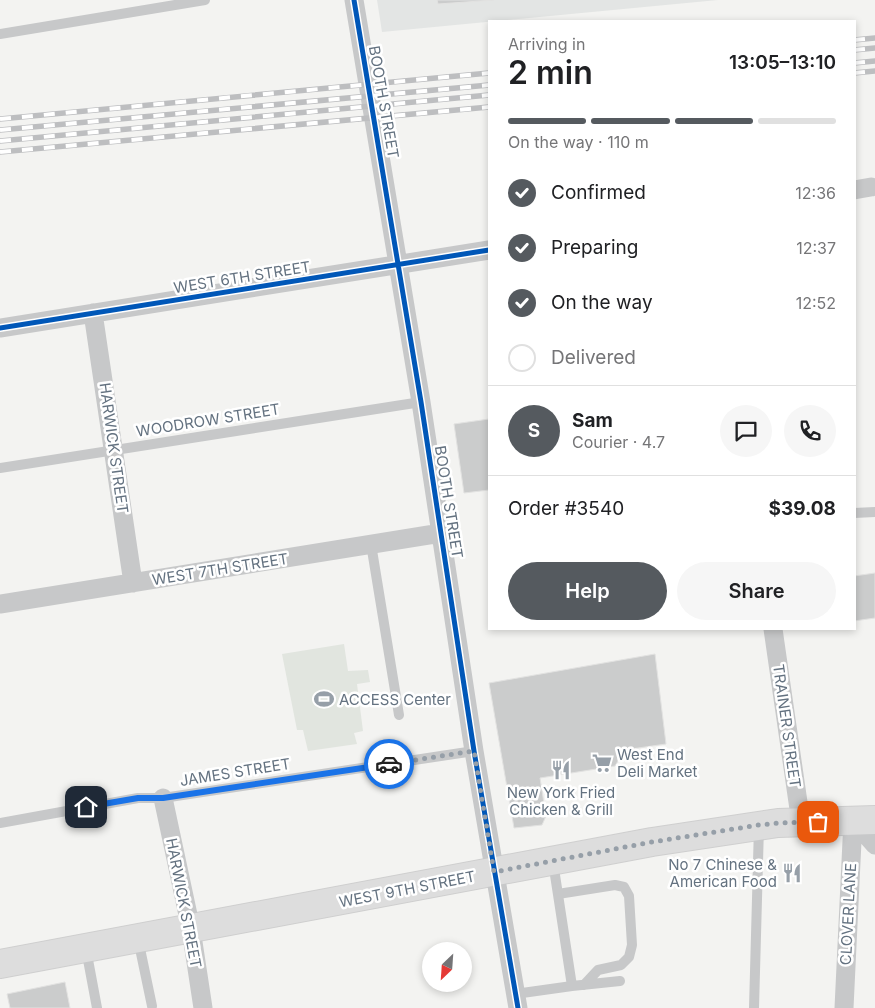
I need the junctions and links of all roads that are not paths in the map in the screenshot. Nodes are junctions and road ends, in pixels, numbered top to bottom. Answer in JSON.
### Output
{"nodes":[{"id":1,"x":205,"y":0,"type":"edge"},
{"id":2,"x":354,"y":0,"type":"edge"},
{"id":3,"x":0,"y":34,"type":"edge"},
{"id":4,"x":488,"y":250,"type":"edge"},
{"id":5,"x":399,"y":265,"type":"junction"},
{"id":6,"x":94,"y":313,"type":"junction"},
{"id":7,"x":0,"y":328,"type":"edge"},
{"id":8,"x":421,"y":402,"type":"junction"},
{"id":9,"x":114,"y":449,"type":"junction"},
{"id":10,"x":0,"y":468,"type":"edge"},
{"id":11,"x":875,"y":512,"type":"edge"},
{"id":12,"x":856,"y":513,"type":"edge"},
{"id":13,"x":440,"y":533,"type":"junction"},
{"id":14,"x":371,"y":544,"type":"junction"},
{"id":15,"x":134,"y":583,"type":"junction"},
{"id":16,"x":0,"y":604,"type":"edge"},
{"id":17,"x":773,"y":630,"type":"edge"},
{"id":18,"x":399,"y":715,"type":"dead end"},
{"id":19,"x":474,"y":751,"type":"junction"},
{"id":20,"x":163,"y":798,"type":"junction"},
{"id":21,"x":864,"y":820,"type":"edge"},
{"id":22,"x":0,"y":823,"type":"edge"},
{"id":23,"x":801,"y":823,"type":"junction"},
{"id":24,"x":759,"y":825,"type":"junction"},
{"id":25,"x":875,"y":845,"type":"edge"},
{"id":26,"x":553,"y":861,"type":"junction"},
{"id":27,"x":494,"y":872,"type":"junction"},
{"id":28,"x":558,"y":894,"type":"junction"},
{"id":29,"x":191,"y":929,"type":"junction"},
{"id":30,"x":138,"y":939,"type":"junction"},
{"id":31,"x":86,"y":948,"type":"junction"},
{"id":32,"x":0,"y":964,"type":"edge"},
{"id":33,"x":620,"y":981,"type":"dead end"},
{"id":34,"x":584,"y":985,"type":"junction"},
{"id":35,"x":572,"y":986,"type":"junction"},
{"id":36,"x":516,"y":1001,"type":"edge"},
{"id":37,"x":152,"y":1006,"type":"dead end"},
{"id":38,"x":97,"y":1008,"type":"edge"},
{"id":39,"x":203,"y":1008,"type":"edge"},
{"id":40,"x":754,"y":1008,"type":"edge"},
{"id":41,"x":846,"y":1008,"type":"edge"}],
"edges":[{"from":1,"to":3,"type":"lane"},
{"from":2,"to":5,"type":"street","name":"BOOTH STREET"},
{"from":4,"to":5,"type":"street","name":"WEST 6TH STREET"},
{"from":5,"to":6,"type":"street","name":"WEST 6TH STREET"},
{"from":5,"to":8,"type":"street","name":"BOOTH STREET"},
{"from":6,"to":7,"type":"street","name":"WEST 6TH STREET"},
{"from":6,"to":9,"type":"street","name":"HARWICK STREET"},
{"from":8,"to":9,"type":"lane","name":"WOODROW STREET"},
{"from":8,"to":13,"type":"street","name":"BOOTH STREET"},
{"from":9,"to":10,"type":"lane","name":"WOODROW STREET"},
{"from":9,"to":15,"type":"street","name":"HARWICK STREET"},
{"from":11,"to":12,"type":"lane"},
{"from":13,"to":14,"type":"street","name":"WEST 7TH STREET"},
{"from":13,"to":19,"type":"street","name":"BOOTH STREET"},
{"from":14,"to":15,"type":"street","name":"WEST 7TH STREET"},
{"from":14,"to":18,"type":"lane"},
{"from":15,"to":16,"type":"street","name":"WEST 7TH STREET"},
{"from":17,"to":23,"type":"street","name":"TRAINER STREET"},
{"from":19,"to":20,"type":"lane","name":"JAMES STREET"},
{"from":19,"to":27,"type":"street","name":"BOOTH STREET"},
{"from":20,"to":22,"type":"lane","name":"JAMES STREET"},
{"from":20,"to":29,"type":"street","name":"HARWICK STREET"},
{"from":21,"to":23,"type":"main road","name":"WEST 9TH STREET"},
{"from":21,"to":25,"type":"street"},
{"from":21,"to":41,"type":"street","name":"CLOVER LANE"},
{"from":23,"to":24,"type":"main road","name":"WEST 9TH STREET"},
{"from":24,"to":26,"type":"main road","name":"WEST 9TH STREET"},
{"from":24,"to":40,"type":"lane"},
{"from":26,"to":27,"type":"main road","name":"WEST 9TH STREET"},
{"from":26,"to":28,"type":"lane"},
{"from":27,"to":29,"type":"main road","name":"WEST 9TH STREET"},
{"from":27,"to":36,"type":"street","name":"BOOTH STREET"},
{"from":28,"to":34,"type":"lane"},
{"from":28,"to":35,"type":"lane"},
{"from":29,"to":30,"type":"main road","name":"WEST 9TH STREET"},
{"from":29,"to":39,"type":"street","name":"HARWICK STREET"},
{"from":30,"to":31,"type":"main road","name":"WEST 9TH STREET"},
{"from":30,"to":37,"type":"lane"},
{"from":31,"to":32,"type":"main road","name":"WEST 9TH STREET"},
{"from":31,"to":38,"type":"lane"},
{"from":33,"to":34,"type":"lane"},
{"from":34,"to":35,"type":"lane"},
{"from":35,"to":36,"type":"lane"}]}
